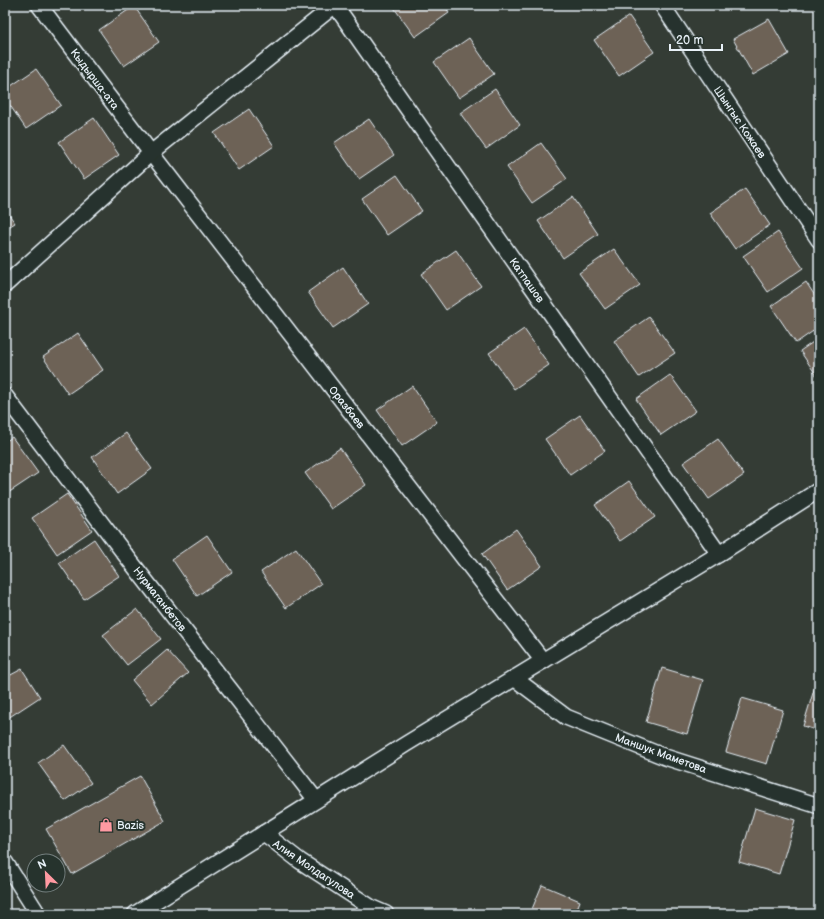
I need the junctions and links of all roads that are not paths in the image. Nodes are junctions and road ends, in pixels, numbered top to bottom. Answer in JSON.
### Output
{"nodes":[{"id":1,"x":39,"y":5,"type":"edge"},
{"id":2,"x":335,"y":5,"type":"edge"},
{"id":3,"x":662,"y":5,"type":"edge"},
{"id":4,"x":151,"y":153,"type":"junction"},
{"id":5,"x":819,"y":240,"type":"edge"},
{"id":6,"x":5,"y":285,"type":"edge"},
{"id":7,"x":5,"y":396,"type":"edge"},
{"id":8,"x":816,"y":496,"type":"edge"},
{"id":9,"x":719,"y":554,"type":"junction"},
{"id":10,"x":543,"y":661,"type":"junction"},
{"id":11,"x":514,"y":678,"type":"junction"},
{"id":12,"x":316,"y":800,"type":"junction"},
{"id":13,"x":819,"y":806,"type":"edge"},
{"id":14,"x":264,"y":833,"type":"junction"},
{"id":15,"x":5,"y":862,"type":"edge"},
{"id":16,"x":38,"y":914,"type":"edge"},
{"id":17,"x":135,"y":914,"type":"edge"},
{"id":18,"x":386,"y":914,"type":"edge"}],
"edges":[{"from":1,"to":4,"type":"street","name":"Кыдырша-ата"},
{"from":2,"to":4,"type":"street"},
{"from":2,"to":9,"type":"street","name":"Катпашов"},
{"from":3,"to":5,"type":"street","name":"Шынгыс Кожаев"},
{"from":4,"to":6,"type":"street"},
{"from":4,"to":10,"type":"street","name":"Оразбаев"},
{"from":7,"to":12,"type":"street","name":"Нурмаганбетов"},
{"from":8,"to":9,"type":"street"},
{"from":9,"to":10,"type":"street"},
{"from":10,"to":11,"type":"street"},
{"from":11,"to":12,"type":"street"},
{"from":11,"to":13,"type":"street","name":"Маншук Маметова"},
{"from":12,"to":14,"type":"street"},
{"from":14,"to":17,"type":"street"},
{"from":14,"to":18,"type":"street","name":"Алия Молдагулова"},
{"from":15,"to":16,"type":"street"}]}
